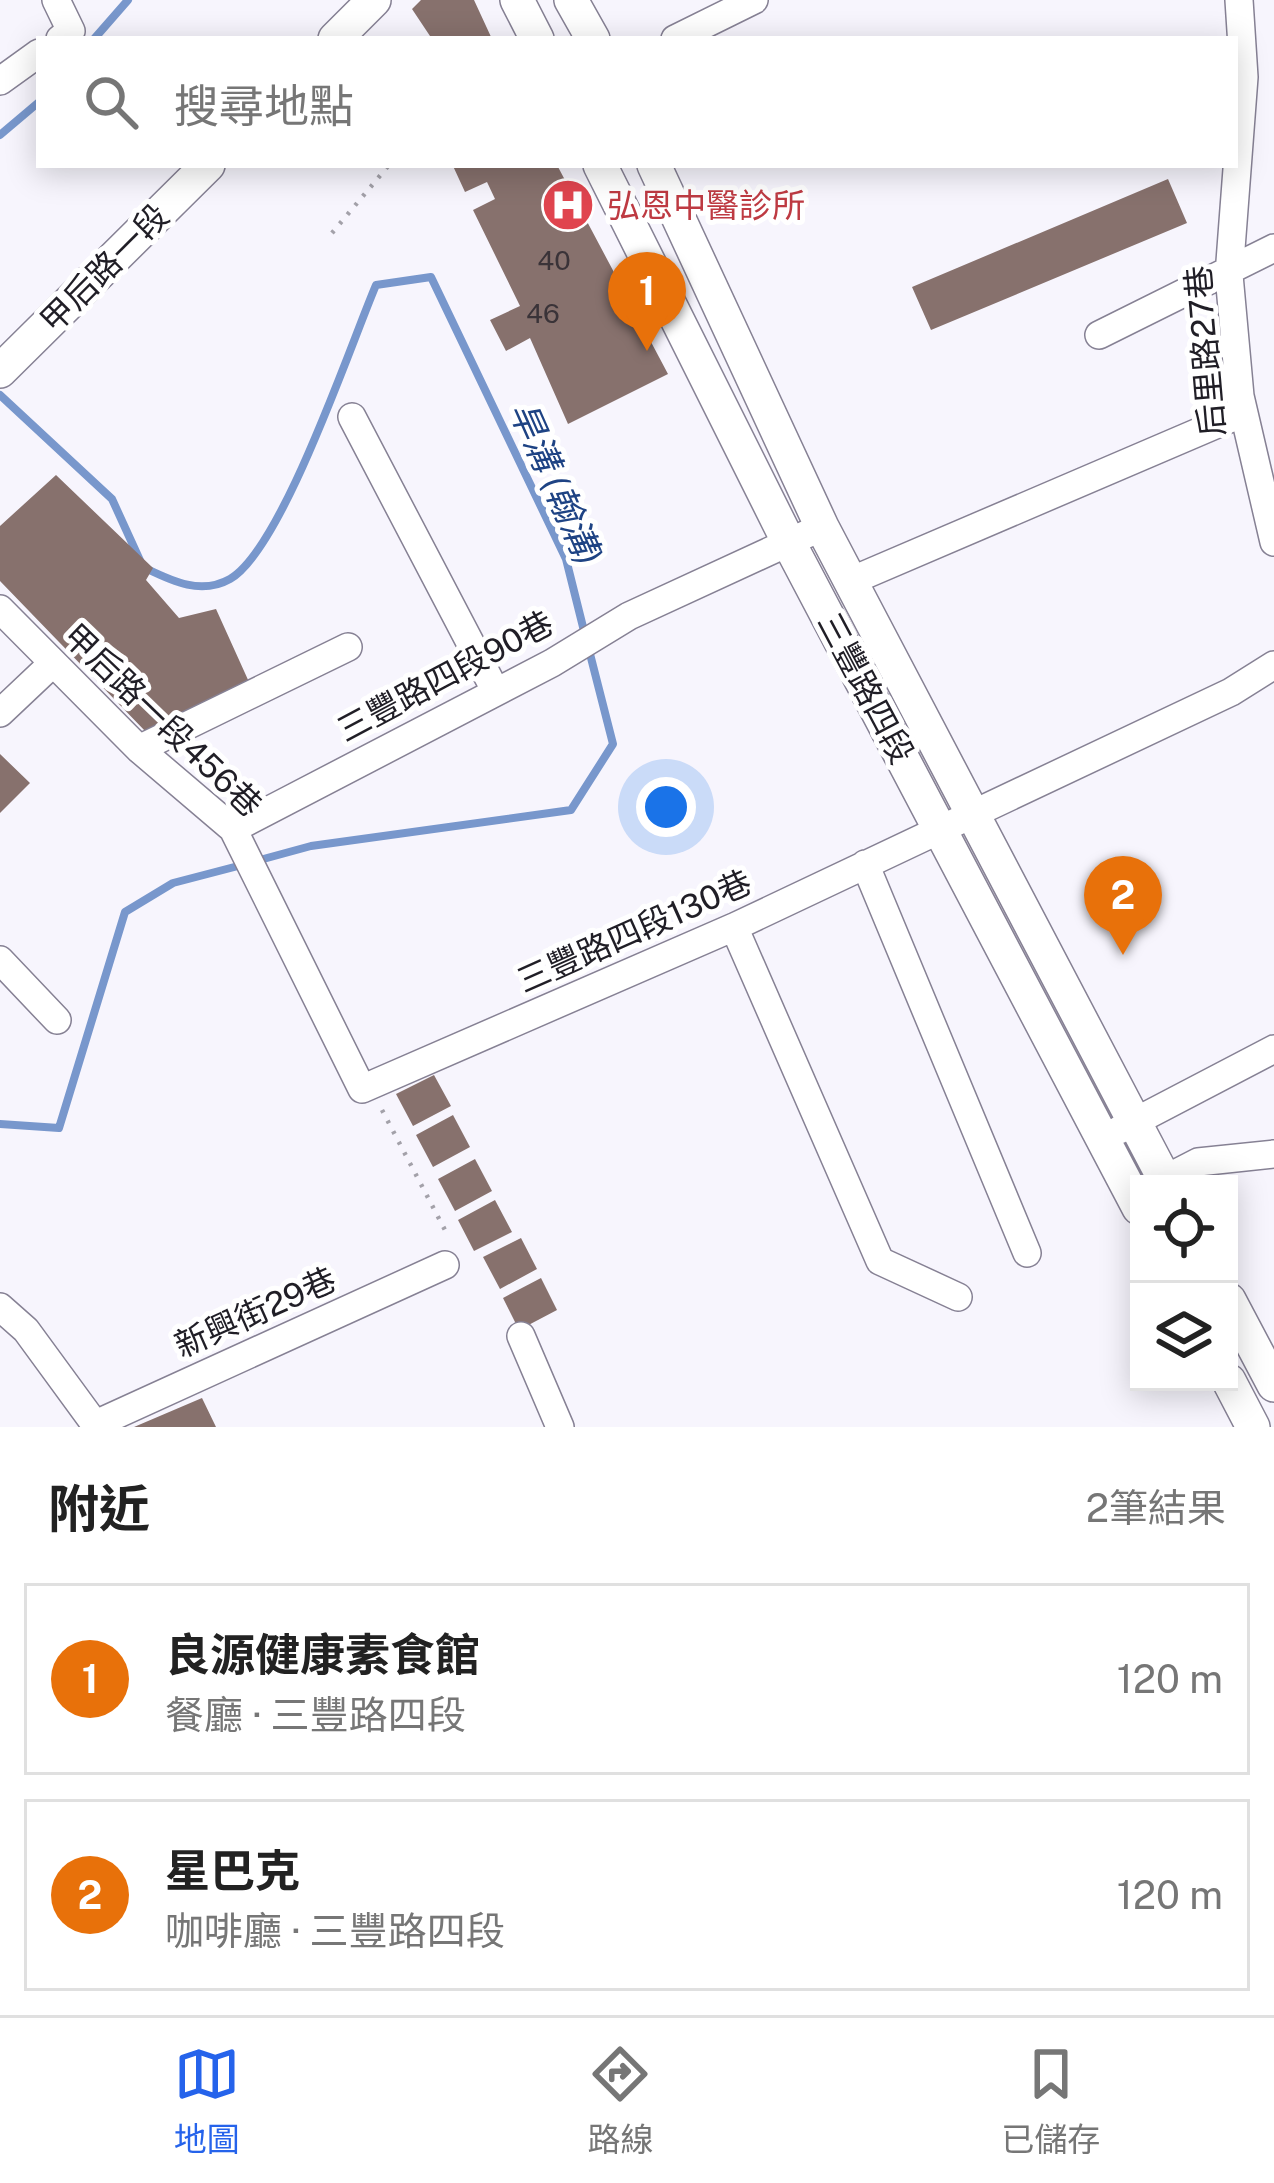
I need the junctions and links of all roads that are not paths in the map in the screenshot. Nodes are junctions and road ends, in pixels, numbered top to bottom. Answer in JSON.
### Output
{"nodes":[{"id":1,"x":56,"y":0,"type":"edge"},
{"id":2,"x":374,"y":0,"type":"edge"},
{"id":3,"x":517,"y":0,"type":"edge"},
{"id":4,"x":571,"y":0,"type":"edge"},
{"id":5,"x":754,"y":0,"type":"edge"},
{"id":6,"x":1238,"y":0,"type":"edge"},
{"id":7,"x":64,"y":36,"type":"edge"},
{"id":8,"x":338,"y":36,"type":"edge"},
{"id":9,"x":535,"y":36,"type":"edge"},
{"id":10,"x":591,"y":36,"type":"edge"},
{"id":11,"x":681,"y":36,"type":"edge"},
{"id":12,"x":36,"y":55,"type":"edge"},
{"id":13,"x":0,"y":81,"type":"edge"},
{"id":14,"x":1238,"y":156,"type":"edge"},
{"id":15,"x":205,"y":168,"type":"edge"},
{"id":16,"x":601,"y":168,"type":"edge"},
{"id":17,"x":655,"y":168,"type":"edge"},
{"id":18,"x":1237,"y":168,"type":"edge"},
{"id":19,"x":1274,"y":248,"type":"edge"},
{"id":20,"x":1229,"y":275,"type":"junction"},
{"id":21,"x":1099,"y":335,"type":"dead end"},
{"id":22,"x":0,"y":371,"type":"edge"},
{"id":23,"x":1244,"y":412,"type":"junction"},
{"id":24,"x":352,"y":417,"type":"dead end"},
{"id":25,"x":822,"y":526,"type":"junction"},
{"id":26,"x":1274,"y":542,"type":"edge"},
{"id":27,"x":788,"y":543,"type":"junction"},
{"id":28,"x":853,"y":580,"type":"junction"},
{"id":29,"x":0,"y":609,"type":"edge"},
{"id":30,"x":348,"y":647,"type":"dead end"},
{"id":31,"x":53,"y":663,"type":"junction"},
{"id":32,"x":1274,"y":665,"type":"edge"},
{"id":33,"x":496,"y":692,"type":"junction"},
{"id":34,"x":0,"y":713,"type":"edge"},
{"id":35,"x":139,"y":749,"type":"junction"},
{"id":36,"x":972,"y":811,"type":"junction"},
{"id":37,"x":939,"y":827,"type":"junction"},
{"id":38,"x":233,"y":829,"type":"junction"},
{"id":39,"x":865,"y":864,"type":"junction"},
{"id":40,"x":734,"y":927,"type":"junction"},
{"id":41,"x":0,"y":960,"type":"edge"},
{"id":42,"x":57,"y":1020,"type":"dead end"},
{"id":43,"x":1274,"y":1049,"type":"edge"},
{"id":44,"x":363,"y":1087,"type":"joint"},
{"id":45,"x":1137,"y":1124,"type":"junction"},
{"id":46,"x":1102,"y":1136,"type":"junction"},
{"id":47,"x":1274,"y":1154,"type":"edge"},
{"id":48,"x":1162,"y":1175,"type":"edge"},
{"id":49,"x":1177,"y":1175,"type":"edge"},
{"id":50,"x":1130,"y":1190,"type":"edge"},
{"id":51,"x":1027,"y":1253,"type":"dead end"},
{"id":52,"x":445,"y":1265,"type":"dead end"},
{"id":53,"x":958,"y":1297,"type":"dead end"},
{"id":54,"x":0,"y":1307,"type":"edge"},
{"id":55,"x":1238,"y":1317,"type":"edge"},
{"id":56,"x":521,"y":1336,"type":"dead end"},
{"id":57,"x":1274,"y":1385,"type":"edge"},
{"id":58,"x":1234,"y":1391,"type":"edge"},
{"id":59,"x":97,"y":1425,"type":"edge"},
{"id":60,"x":560,"y":1427,"type":"edge"},
{"id":61,"x":1253,"y":1427,"type":"edge"}],
"edges":[{"from":1,"to":7,"type":"street"},
{"from":2,"to":8,"type":"main road"},
{"from":3,"to":9,"type":"main road"},
{"from":4,"to":10,"type":"main road"},
{"from":5,"to":11,"type":"street"},
{"from":6,"to":14,"type":"street","name":"后里路27巷"},
{"from":12,"to":13,"type":"street"},
{"from":15,"to":22,"type":"main road","name":"甲后路一段"},
{"from":16,"to":27,"type":"main road","name":"三豐路四段"},
{"from":17,"to":25,"type":"main road","name":"三豐路四段"},
{"from":18,"to":20,"type":"street","name":"后里路27巷"},
{"from":19,"to":20,"type":"street"},
{"from":20,"to":21,"type":"street"},
{"from":20,"to":23,"type":"street","name":"后里路27巷"},
{"from":23,"to":26,"type":"street","name":"后里路27巷"},
{"from":23,"to":28,"type":"street"},
{"from":24,"to":33,"type":"street"},
{"from":25,"to":27,"type":"street","name":"三豐路四段90巷"},
{"from":25,"to":28,"type":"main road","name":"三豐路四段"},
{"from":27,"to":33,"type":"street","name":"三豐路四段90巷"},
{"from":27,"to":37,"type":"main road","name":"三豐路四段"},
{"from":28,"to":36,"type":"main road","name":"三豐路四段"},
{"from":29,"to":31,"type":"street","name":"甲后路一段456巷"},
{"from":30,"to":35,"type":"street"},
{"from":31,"to":34,"type":"street"},
{"from":31,"to":35,"type":"street","name":"甲后路一段456巷"},
{"from":32,"to":36,"type":"street","name":"三豐路四段130巷"},
{"from":33,"to":38,"type":"street","name":"三豐路四段90巷"},
{"from":35,"to":38,"type":"street","name":"甲后路一段456巷"},
{"from":36,"to":37,"type":"street","name":"三豐路四段130巷"},
{"from":36,"to":45,"type":"main road","name":"三豐路四段"},
{"from":37,"to":39,"type":"street","name":"三豐路四段130巷"},
{"from":37,"to":46,"type":"main road","name":"三豐路四段"},
{"from":38,"to":44,"type":"street","name":"甲后路一段456巷"},
{"from":39,"to":40,"type":"street","name":"三豐路四段130巷"},
{"from":39,"to":51,"type":"street"},
{"from":40,"to":44,"type":"street","name":"三豐路四段130巷"},
{"from":40,"to":53,"type":"street"},
{"from":41,"to":42,"type":"street"},
{"from":43,"to":45,"type":"street"},
{"from":45,"to":46,"type":"street"},
{"from":45,"to":48,"type":"main road","name":"三豐路四段"},
{"from":46,"to":50,"type":"main road","name":"三豐路四段"},
{"from":47,"to":49,"type":"street"},
{"from":52,"to":59,"type":"street","name":"新興街29巷"},
{"from":54,"to":59,"type":"street"},
{"from":55,"to":57,"type":"main road"},
{"from":56,"to":60,"type":"street"},
{"from":58,"to":61,"type":"main road"}]}
